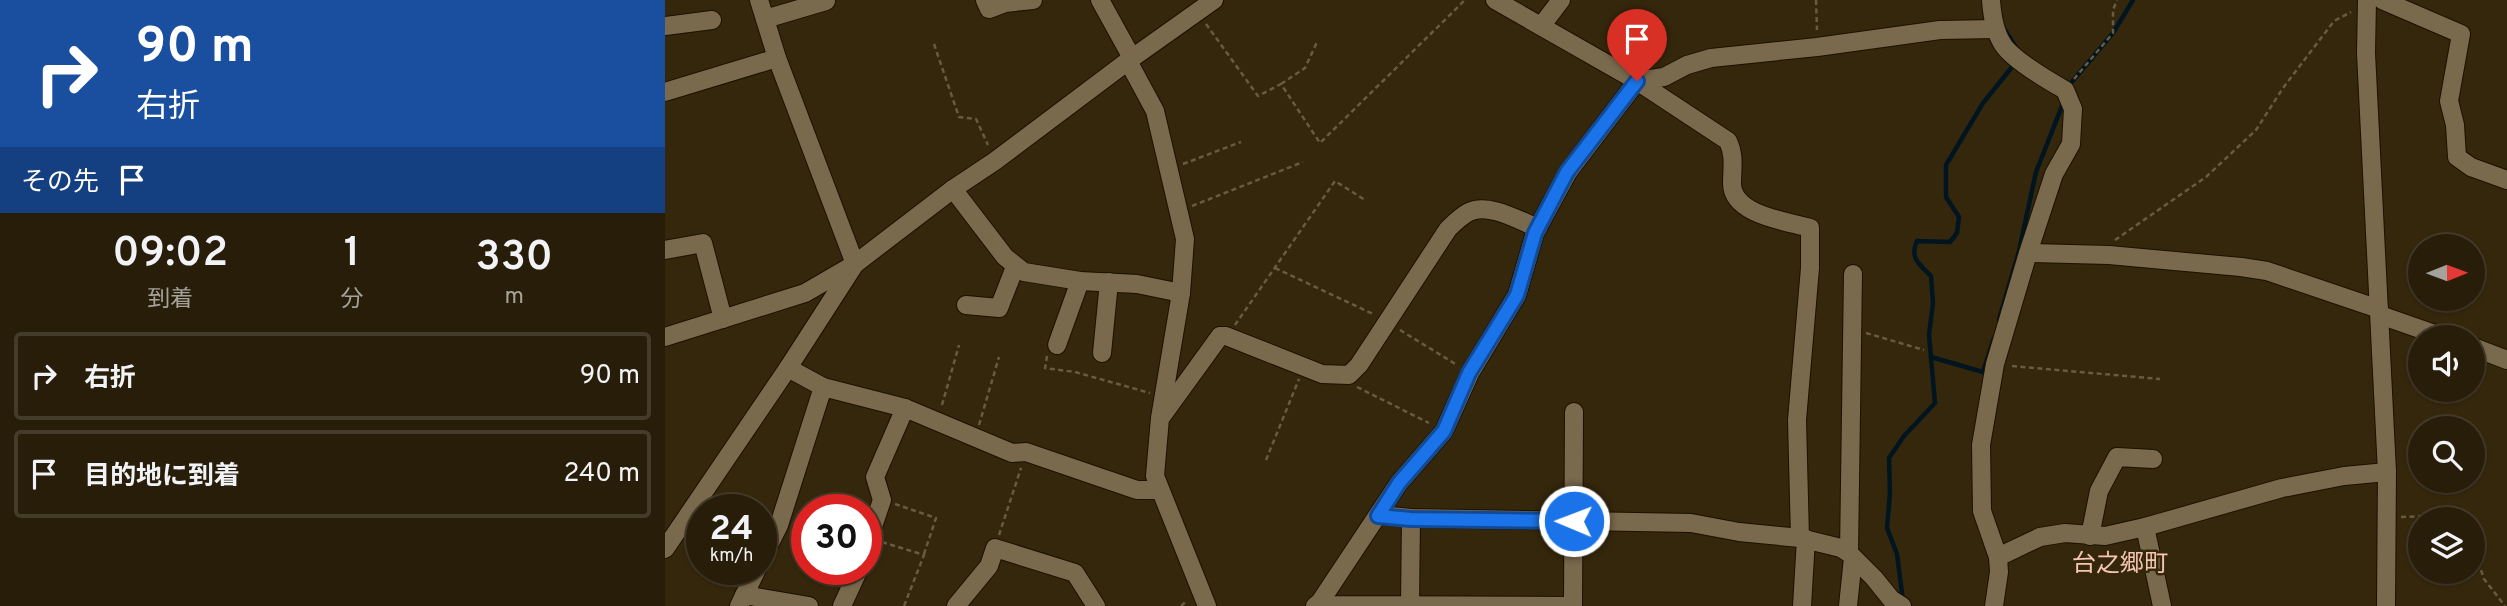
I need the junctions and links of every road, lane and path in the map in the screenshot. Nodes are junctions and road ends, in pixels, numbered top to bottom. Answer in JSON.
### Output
{"nodes":[{"id":1,"x":759,"y":0,"type":"edge"},
{"id":2,"x":985,"y":0,"type":"edge"},
{"id":3,"x":1033,"y":0,"type":"edge"},
{"id":4,"x":1100,"y":0,"type":"edge"},
{"id":5,"x":1214,"y":0,"type":"edge"},
{"id":6,"x":1465,"y":0,"type":"edge"},
{"id":7,"x":1495,"y":0,"type":"edge"},
{"id":8,"x":1561,"y":0,"type":"edge"},
{"id":9,"x":1816,"y":0,"type":"edge"},
{"id":10,"x":1991,"y":0,"type":"edge"},
{"id":11,"x":2117,"y":0,"type":"edge"},
{"id":12,"x":826,"y":1,"type":"edge"},
{"id":13,"x":2372,"y":1,"type":"edge"},
{"id":14,"x":1197,"y":12,"type":"junction"},
{"id":15,"x":765,"y":19,"type":"junction"},
{"id":16,"x":712,"y":20,"type":"dead end"},
{"id":17,"x":1542,"y":25,"type":"junction"},
{"id":18,"x":665,"y":26,"type":"edge"},
{"id":19,"x":1995,"y":29,"type":"junction"},
{"id":20,"x":1317,"y":42,"type":"dead end"},
{"id":21,"x":934,"y":44,"type":"dead end"},
{"id":22,"x":1817,"y":47,"type":"junction"},
{"id":23,"x":777,"y":58,"type":"junction"},
{"id":24,"x":1130,"y":60,"type":"junction"},
{"id":25,"x":1637,"y":81,"type":"junction"},
{"id":26,"x":1281,"y":84,"type":"junction"},
{"id":27,"x":2065,"y":90,"type":"junction"},
{"id":28,"x":665,"y":92,"type":"edge"},
{"id":29,"x":1241,"y":142,"type":"dead end"},
{"id":30,"x":995,"y":161,"type":"junction"},
{"id":31,"x":1303,"y":162,"type":"dead end"},
{"id":32,"x":1170,"y":169,"type":"junction"},
{"id":33,"x":2507,"y":180,"type":"edge"},
{"id":34,"x":953,"y":189,"type":"junction"},
{"id":35,"x":1365,"y":200,"type":"dead end"},
{"id":36,"x":1179,"y":211,"type":"junction"},
{"id":37,"x":1538,"y":228,"type":"junction"},
{"id":38,"x":665,"y":250,"type":"edge"},
{"id":39,"x":2028,"y":253,"type":"junction"},
{"id":40,"x":2104,"y":255,"type":"junction"},
{"id":41,"x":855,"y":264,"type":"junction"},
{"id":42,"x":1015,"y":267,"type":"junction"},
{"id":43,"x":1853,"y":274,"type":"dead end"},
{"id":44,"x":1080,"y":281,"type":"junction"},
{"id":45,"x":1109,"y":282,"type":"junction"},
{"id":46,"x":1181,"y":293,"type":"junction"},
{"id":47,"x":966,"y":305,"type":"dead end"},
{"id":48,"x":2380,"y":312,"type":"junction"},
{"id":49,"x":723,"y":318,"type":"junction"},
{"id":50,"x":2413,"y":325,"type":"edge"},
{"id":51,"x":1853,"y":330,"type":"junction"},
{"id":52,"x":1226,"y":336,"type":"junction"},
{"id":53,"x":665,"y":337,"type":"edge"},
{"id":54,"x":959,"y":345,"type":"dead end"},
{"id":55,"x":1053,"y":345,"type":"joint"},
{"id":56,"x":1924,"y":350,"type":"dead end"},
{"id":57,"x":2485,"y":352,"type":"edge"},
{"id":58,"x":1102,"y":353,"type":"dead end"},
{"id":59,"x":999,"y":357,"type":"dead end"},
{"id":60,"x":2507,"y":360,"type":"edge"},
{"id":61,"x":1995,"y":364,"type":"junction"},
{"id":62,"x":1304,"y":366,"type":"junction"},
{"id":63,"x":788,"y":368,"type":"junction"},
{"id":64,"x":2160,"y":379,"type":"dead end"},
{"id":65,"x":823,"y":387,"type":"junction"},
{"id":66,"x":1358,"y":387,"type":"dead end"},
{"id":67,"x":1163,"y":397,"type":"junction"},
{"id":68,"x":905,"y":408,"type":"junction"},
{"id":69,"x":1574,"y":412,"type":"dead end"},
{"id":70,"x":1160,"y":418,"type":"junction"},
{"id":71,"x":938,"y":422,"type":"junction"},
{"id":72,"x":1444,"y":431,"type":"junction"},
{"id":73,"x":975,"y":438,"type":"junction"},
{"id":74,"x":1025,"y":452,"type":"junction"},
{"id":75,"x":1266,"y":460,"type":"dead end"},
{"id":76,"x":2153,"y":460,"type":"dead end"},
{"id":77,"x":2387,"y":472,"type":"junction"},
{"id":78,"x":1159,"y":489,"type":"junction"},
{"id":79,"x":880,"y":494,"type":"edge"},
{"id":80,"x":882,"y":500,"type":"edge"},
{"id":81,"x":1378,"y":516,"type":"junction"},
{"id":82,"x":2408,"y":516,"type":"edge"},
{"id":83,"x":2386,"y":517,"type":"junction"},
{"id":84,"x":1411,"y":519,"type":"junction"},
{"id":85,"x":1574,"y":521,"type":"junction"},
{"id":86,"x":2145,"y":527,"type":"junction"},
{"id":87,"x":777,"y":529,"type":"edge"},
{"id":88,"x":2090,"y":536,"type":"junction"},
{"id":89,"x":1803,"y":539,"type":"junction"},
{"id":90,"x":882,"y":545,"type":"edge"},
{"id":91,"x":995,"y":548,"type":"junction"},
{"id":92,"x":665,"y":549,"type":"edge"},
{"id":93,"x":924,"y":555,"type":"junction"},
{"id":94,"x":1851,"y":555,"type":"junction"},
{"id":95,"x":1998,"y":557,"type":"junction"},
{"id":96,"x":2485,"y":580,"type":"edge"},
{"id":97,"x":852,"y":585,"type":"edge"},
{"id":98,"x":741,"y":600,"type":"edge"},
{"id":99,"x":1318,"y":604,"type":"edge"},
{"id":100,"x":809,"y":606,"type":"edge"},
{"id":101,"x":842,"y":606,"type":"edge"},
{"id":102,"x":904,"y":606,"type":"edge"},
{"id":103,"x":956,"y":606,"type":"edge"},
{"id":104,"x":1096,"y":606,"type":"edge"},
{"id":105,"x":1207,"y":606,"type":"edge"},
{"id":106,"x":1410,"y":606,"type":"edge"},
{"id":107,"x":1573,"y":606,"type":"edge"},
{"id":108,"x":1802,"y":606,"type":"edge"},
{"id":109,"x":1848,"y":606,"type":"edge"},
{"id":110,"x":1902,"y":606,"type":"edge"},
{"id":111,"x":1994,"y":606,"type":"edge"},
{"id":112,"x":2162,"y":606,"type":"edge"},
{"id":113,"x":2385,"y":606,"type":"edge"},
{"id":114,"x":2505,"y":606,"type":"edge"}],
"edges":[{"from":1,"to":15,"type":"street"},
{"from":2,"to":3,"type":"street"},
{"from":4,"to":24,"type":"street"},
{"from":5,"to":14,"type":"street"},
{"from":6,"to":26,"type":"path"},
{"from":7,"to":17,"type":"street"},
{"from":8,"to":17,"type":"street"},
{"from":9,"to":22,"type":"path"},
{"from":10,"to":19,"type":"street"},
{"from":11,"to":27,"type":"path"},
{"from":12,"to":15,"type":"street"},
{"from":13,"to":33,"type":"street"},
{"from":13,"to":40,"type":"path"},
{"from":13,"to":48,"type":"street"},
{"from":14,"to":24,"type":"street"},
{"from":14,"to":26,"type":"path"},
{"from":15,"to":23,"type":"street"},
{"from":16,"to":18,"type":"street"},
{"from":17,"to":25,"type":"street"},
{"from":19,"to":22,"type":"street"},
{"from":19,"to":27,"type":"street"},
{"from":20,"to":26,"type":"path"},
{"from":21,"to":30,"type":"path"},
{"from":22,"to":25,"type":"street"},
{"from":23,"to":28,"type":"street"},
{"from":23,"to":41,"type":"street"},
{"from":24,"to":30,"type":"street"},
{"from":24,"to":32,"type":"street"},
{"from":25,"to":37,"type":"street"},
{"from":25,"to":89,"type":"street"},
{"from":27,"to":39,"type":"street"},
{"from":29,"to":32,"type":"path"},
{"from":30,"to":34,"type":"street"},
{"from":31,"to":36,"type":"path"},
{"from":32,"to":36,"type":"street"},
{"from":34,"to":41,"type":"street"},
{"from":34,"to":42,"type":"street"},
{"from":35,"to":52,"type":"path"},
{"from":36,"to":46,"type":"street"},
{"from":37,"to":62,"type":"street"},
{"from":37,"to":72,"type":"street"},
{"from":38,"to":49,"type":"street"},
{"from":39,"to":40,"type":"street"},
{"from":39,"to":61,"type":"street"},
{"from":40,"to":48,"type":"street"},
{"from":41,"to":49,"type":"street"},
{"from":41,"to":63,"type":"street"},
{"from":42,"to":44,"type":"street"},
{"from":42,"to":47,"type":"street"},
{"from":43,"to":51,"type":"street"},
{"from":44,"to":45,"type":"street"},
{"from":44,"to":55,"type":"street"},
{"from":45,"to":46,"type":"street"},
{"from":45,"to":58,"type":"street"},
{"from":46,"to":67,"type":"street"},
{"from":48,"to":50,"type":"street"},
{"from":48,"to":77,"type":"street"},
{"from":49,"to":53,"type":"street"},
{"from":51,"to":56,"type":"path"},
{"from":51,"to":94,"type":"street"},
{"from":52,"to":62,"type":"street"},
{"from":52,"to":70,"type":"street"},
{"from":54,"to":71,"type":"path"},
{"from":55,"to":67,"type":"path"},
{"from":57,"to":60,"type":"street"},
{"from":59,"to":73,"type":"path"},
{"from":61,"to":64,"type":"path"},
{"from":61,"to":95,"type":"street"},
{"from":62,"to":75,"type":"path"},
{"from":63,"to":65,"type":"street"},
{"from":63,"to":92,"type":"street"},
{"from":65,"to":68,"type":"street"},
{"from":65,"to":87,"type":"street"},
{"from":66,"to":72,"type":"path"},
{"from":67,"to":70,"type":"street"},
{"from":68,"to":71,"type":"street"},
{"from":68,"to":79,"type":"street"},
{"from":69,"to":85,"type":"street"},
{"from":70,"to":78,"type":"street"},
{"from":71,"to":73,"type":"street"},
{"from":72,"to":81,"type":"street"},
{"from":73,"to":74,"type":"street"},
{"from":74,"to":78,"type":"street"},
{"from":74,"to":91,"type":"path"},
{"from":76,"to":88,"type":"street"},
{"from":77,"to":83,"type":"street"},
{"from":77,"to":86,"type":"street"},
{"from":78,"to":105,"type":"street"},
{"from":80,"to":93,"type":"path"},
{"from":81,"to":84,"type":"street"},
{"from":81,"to":99,"type":"street"},
{"from":82,"to":83,"type":"path"},
{"from":83,"to":113,"type":"street"},
{"from":84,"to":85,"type":"street"},
{"from":84,"to":106,"type":"street"},
{"from":85,"to":89,"type":"street"},
{"from":85,"to":107,"type":"street"},
{"from":86,"to":88,"type":"street"},
{"from":86,"to":112,"type":"street"},
{"from":88,"to":95,"type":"street"},
{"from":89,"to":94,"type":"street"},
{"from":89,"to":108,"type":"street"},
{"from":90,"to":93,"type":"path"},
{"from":91,"to":103,"type":"street"},
{"from":91,"to":104,"type":"street"},
{"from":93,"to":102,"type":"path"},
{"from":94,"to":109,"type":"street"},
{"from":94,"to":110,"type":"street"},
{"from":95,"to":111,"type":"street"},
{"from":96,"to":114,"type":"path"},
{"from":97,"to":101,"type":"street"},
{"from":98,"to":100,"type":"street"},
{"from":99,"to":106,"type":"street"},
{"from":106,"to":107,"type":"street"}]}
